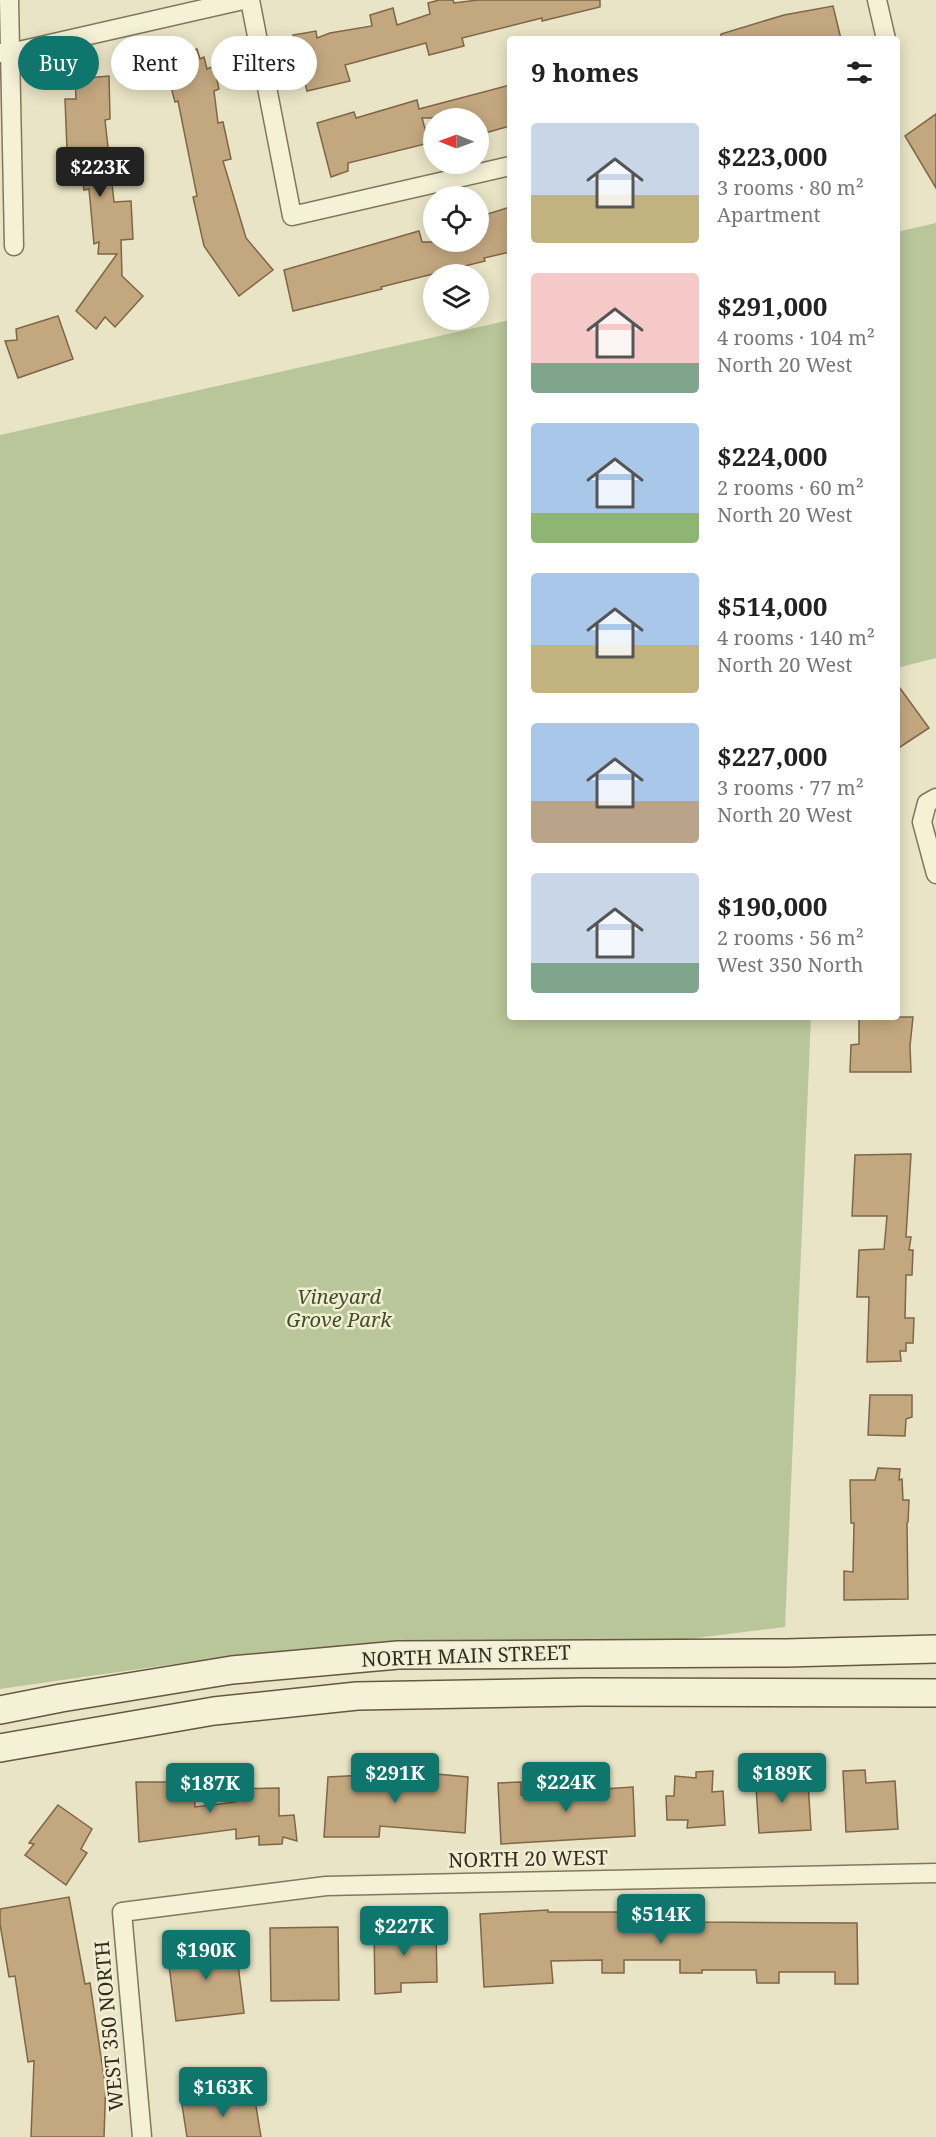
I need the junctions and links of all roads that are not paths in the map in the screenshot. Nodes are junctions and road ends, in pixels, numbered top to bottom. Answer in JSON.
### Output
{"nodes":[{"id":1,"x":9,"y":0,"type":"edge"},
{"id":2,"x":243,"y":0,"type":"edge"},
{"id":3,"x":250,"y":0,"type":"edge"},
{"id":4,"x":877,"y":0,"type":"edge"},
{"id":5,"x":885,"y":36,"type":"edge"},
{"id":6,"x":5,"y":53,"type":"edge"},
{"id":7,"x":507,"y":167,"type":"edge"},
{"id":8,"x":14,"y":246,"type":"dead end"},
{"id":9,"x":932,"y":800,"type":"edge"},
{"id":10,"x":936,"y":874,"type":"edge"},
{"id":11,"x":936,"y":1649,"type":"edge"},
{"id":12,"x":936,"y":1693,"type":"edge"},
{"id":13,"x":0,"y":1710,"type":"edge"},
{"id":14,"x":0,"y":1748,"type":"edge"},
{"id":15,"x":936,"y":1873,"type":"edge"},
{"id":16,"x":122,"y":1912,"type":"joint"},
{"id":17,"x":142,"y":2137,"type":"edge"}],
"edges":[{"from":1,"to":6,"type":"street"},
{"from":2,"to":6,"type":"street"},
{"from":3,"to":7,"type":"street"},
{"from":4,"to":5,"type":"street"},
{"from":6,"to":8,"type":"street"},
{"from":9,"to":10,"type":"street"},
{"from":11,"to":13,"type":"main road","name":"NORTH MAIN STREET"},
{"from":12,"to":14,"type":"main road","name":"NORTH MAIN STREET"},
{"from":15,"to":16,"type":"street","name":"NORTH 20 WEST"},
{"from":16,"to":17,"type":"street","name":"WEST 350 NORTH"}]}
